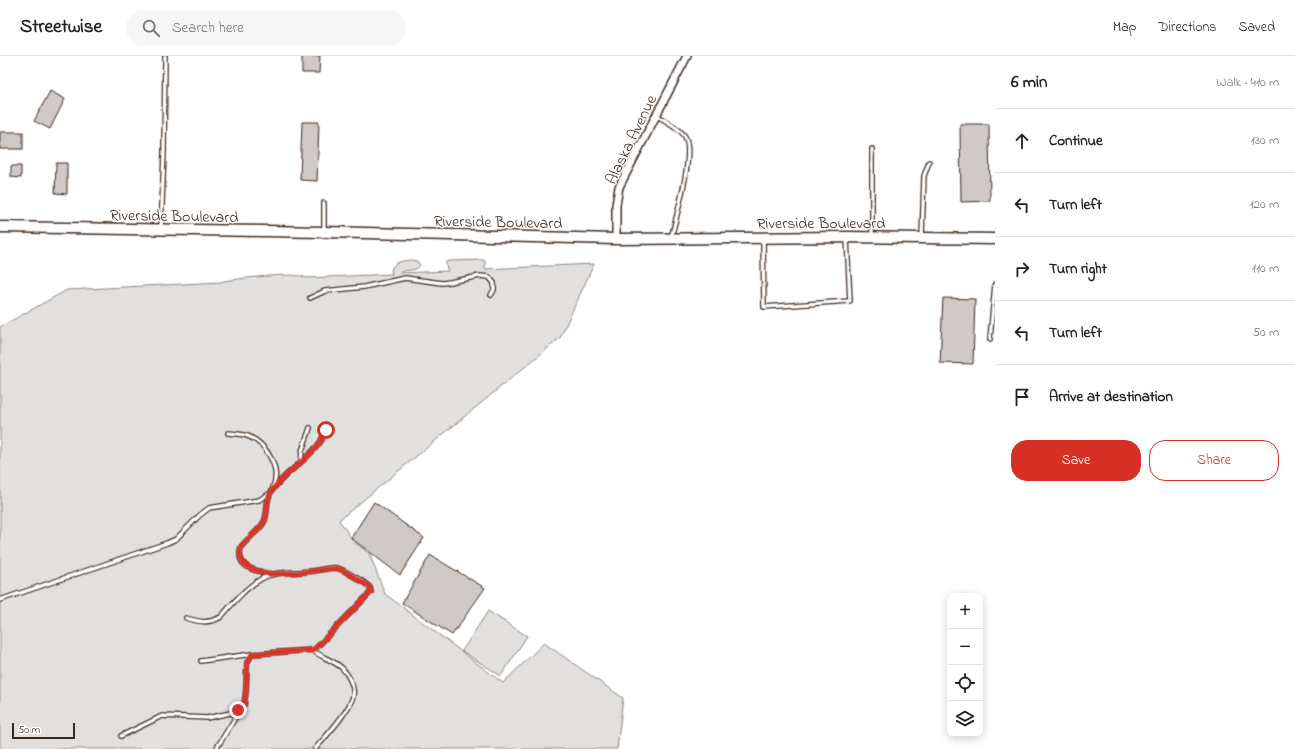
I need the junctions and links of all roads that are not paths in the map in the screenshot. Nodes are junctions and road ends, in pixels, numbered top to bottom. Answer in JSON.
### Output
{"nodes":[{"id":1,"x":165,"y":56,"type":"edge"},
{"id":2,"x":687,"y":56,"type":"edge"},
{"id":3,"x":656,"y":116,"type":"junction"},
{"id":4,"x":872,"y":149,"type":"dead end"},
{"id":5,"x":929,"y":162,"type":"dead end"},
{"id":6,"x":324,"y":203,"type":"dead end"},
{"id":7,"x":0,"y":227,"type":"edge"},
{"id":8,"x":161,"y":230,"type":"junction"},
{"id":9,"x":324,"y":232,"type":"junction"},
{"id":10,"x":763,"y":237,"type":"junction"},
{"id":11,"x":847,"y":237,"type":"junction"},
{"id":12,"x":872,"y":237,"type":"junction"},
{"id":13,"x":922,"y":238,"type":"junction"},
{"id":14,"x":616,"y":239,"type":"junction"},
{"id":15,"x":671,"y":239,"type":"junction"},
{"id":16,"x":995,"y":239,"type":"edge"},
{"id":17,"x":995,"y":284,"type":"edge"},
{"id":18,"x":491,"y":295,"type":"dead end"},
{"id":19,"x":310,"y":298,"type":"dead end"},
{"id":20,"x":990,"y":340,"type":"dead end"},
{"id":21,"x":310,"y":428,"type":"dead end"},
{"id":22,"x":326,"y":430,"type":"dead end"},
{"id":23,"x":228,"y":434,"type":"dead end"},
{"id":24,"x":301,"y":461,"type":"junction"},
{"id":25,"x":270,"y":493,"type":"junction"},
{"id":26,"x":272,"y":575,"type":"junction"},
{"id":27,"x":0,"y":600,"type":"edge"},
{"id":28,"x":186,"y":618,"type":"dead end"},
{"id":29,"x":312,"y":650,"type":"junction"},
{"id":30,"x":252,"y":654,"type":"junction"},
{"id":31,"x":201,"y":661,"type":"dead end"},
{"id":32,"x":238,"y":710,"type":"junction"},
{"id":33,"x":122,"y":736,"type":"dead end"},
{"id":34,"x":216,"y":749,"type":"edge"},
{"id":35,"x":314,"y":749,"type":"edge"}],
"edges":[{"from":1,"to":8,"type":"lane"},
{"from":2,"to":3,"type":"street","name":"Alaska Avenue"},
{"from":3,"to":14,"type":"street","name":"Alaska Avenue"},
{"from":3,"to":15,"type":"lane"},
{"from":4,"to":12,"type":"lane"},
{"from":5,"to":13,"type":"lane"},
{"from":6,"to":9,"type":"lane"},
{"from":7,"to":8,"type":"main road","name":"Riverside Boulevard"},
{"from":8,"to":9,"type":"main road","name":"Riverside Boulevard"},
{"from":9,"to":14,"type":"main road","name":"Riverside Boulevard"},
{"from":10,"to":11,"type":"main road","name":"Riverside Boulevard"},
{"from":10,"to":11,"type":"lane"},
{"from":10,"to":15,"type":"main road","name":"Riverside Boulevard"},
{"from":11,"to":12,"type":"main road","name":"Riverside Boulevard"},
{"from":12,"to":13,"type":"main road","name":"Riverside Boulevard"},
{"from":13,"to":16,"type":"main road","name":"Riverside Boulevard"},
{"from":14,"to":15,"type":"main road","name":"Riverside Boulevard"},
{"from":17,"to":20,"type":"lane"},
{"from":18,"to":19,"type":"lane"},
{"from":21,"to":24,"type":"lane"},
{"from":22,"to":24,"type":"lane"},
{"from":23,"to":25,"type":"lane"},
{"from":24,"to":25,"type":"lane"},
{"from":25,"to":26,"type":"lane"},
{"from":25,"to":27,"type":"lane"},
{"from":26,"to":28,"type":"lane"},
{"from":26,"to":29,"type":"lane"},
{"from":29,"to":30,"type":"lane"},
{"from":29,"to":35,"type":"lane"},
{"from":30,"to":31,"type":"lane"},
{"from":30,"to":32,"type":"lane"},
{"from":32,"to":33,"type":"lane"},
{"from":32,"to":34,"type":"lane"}]}
